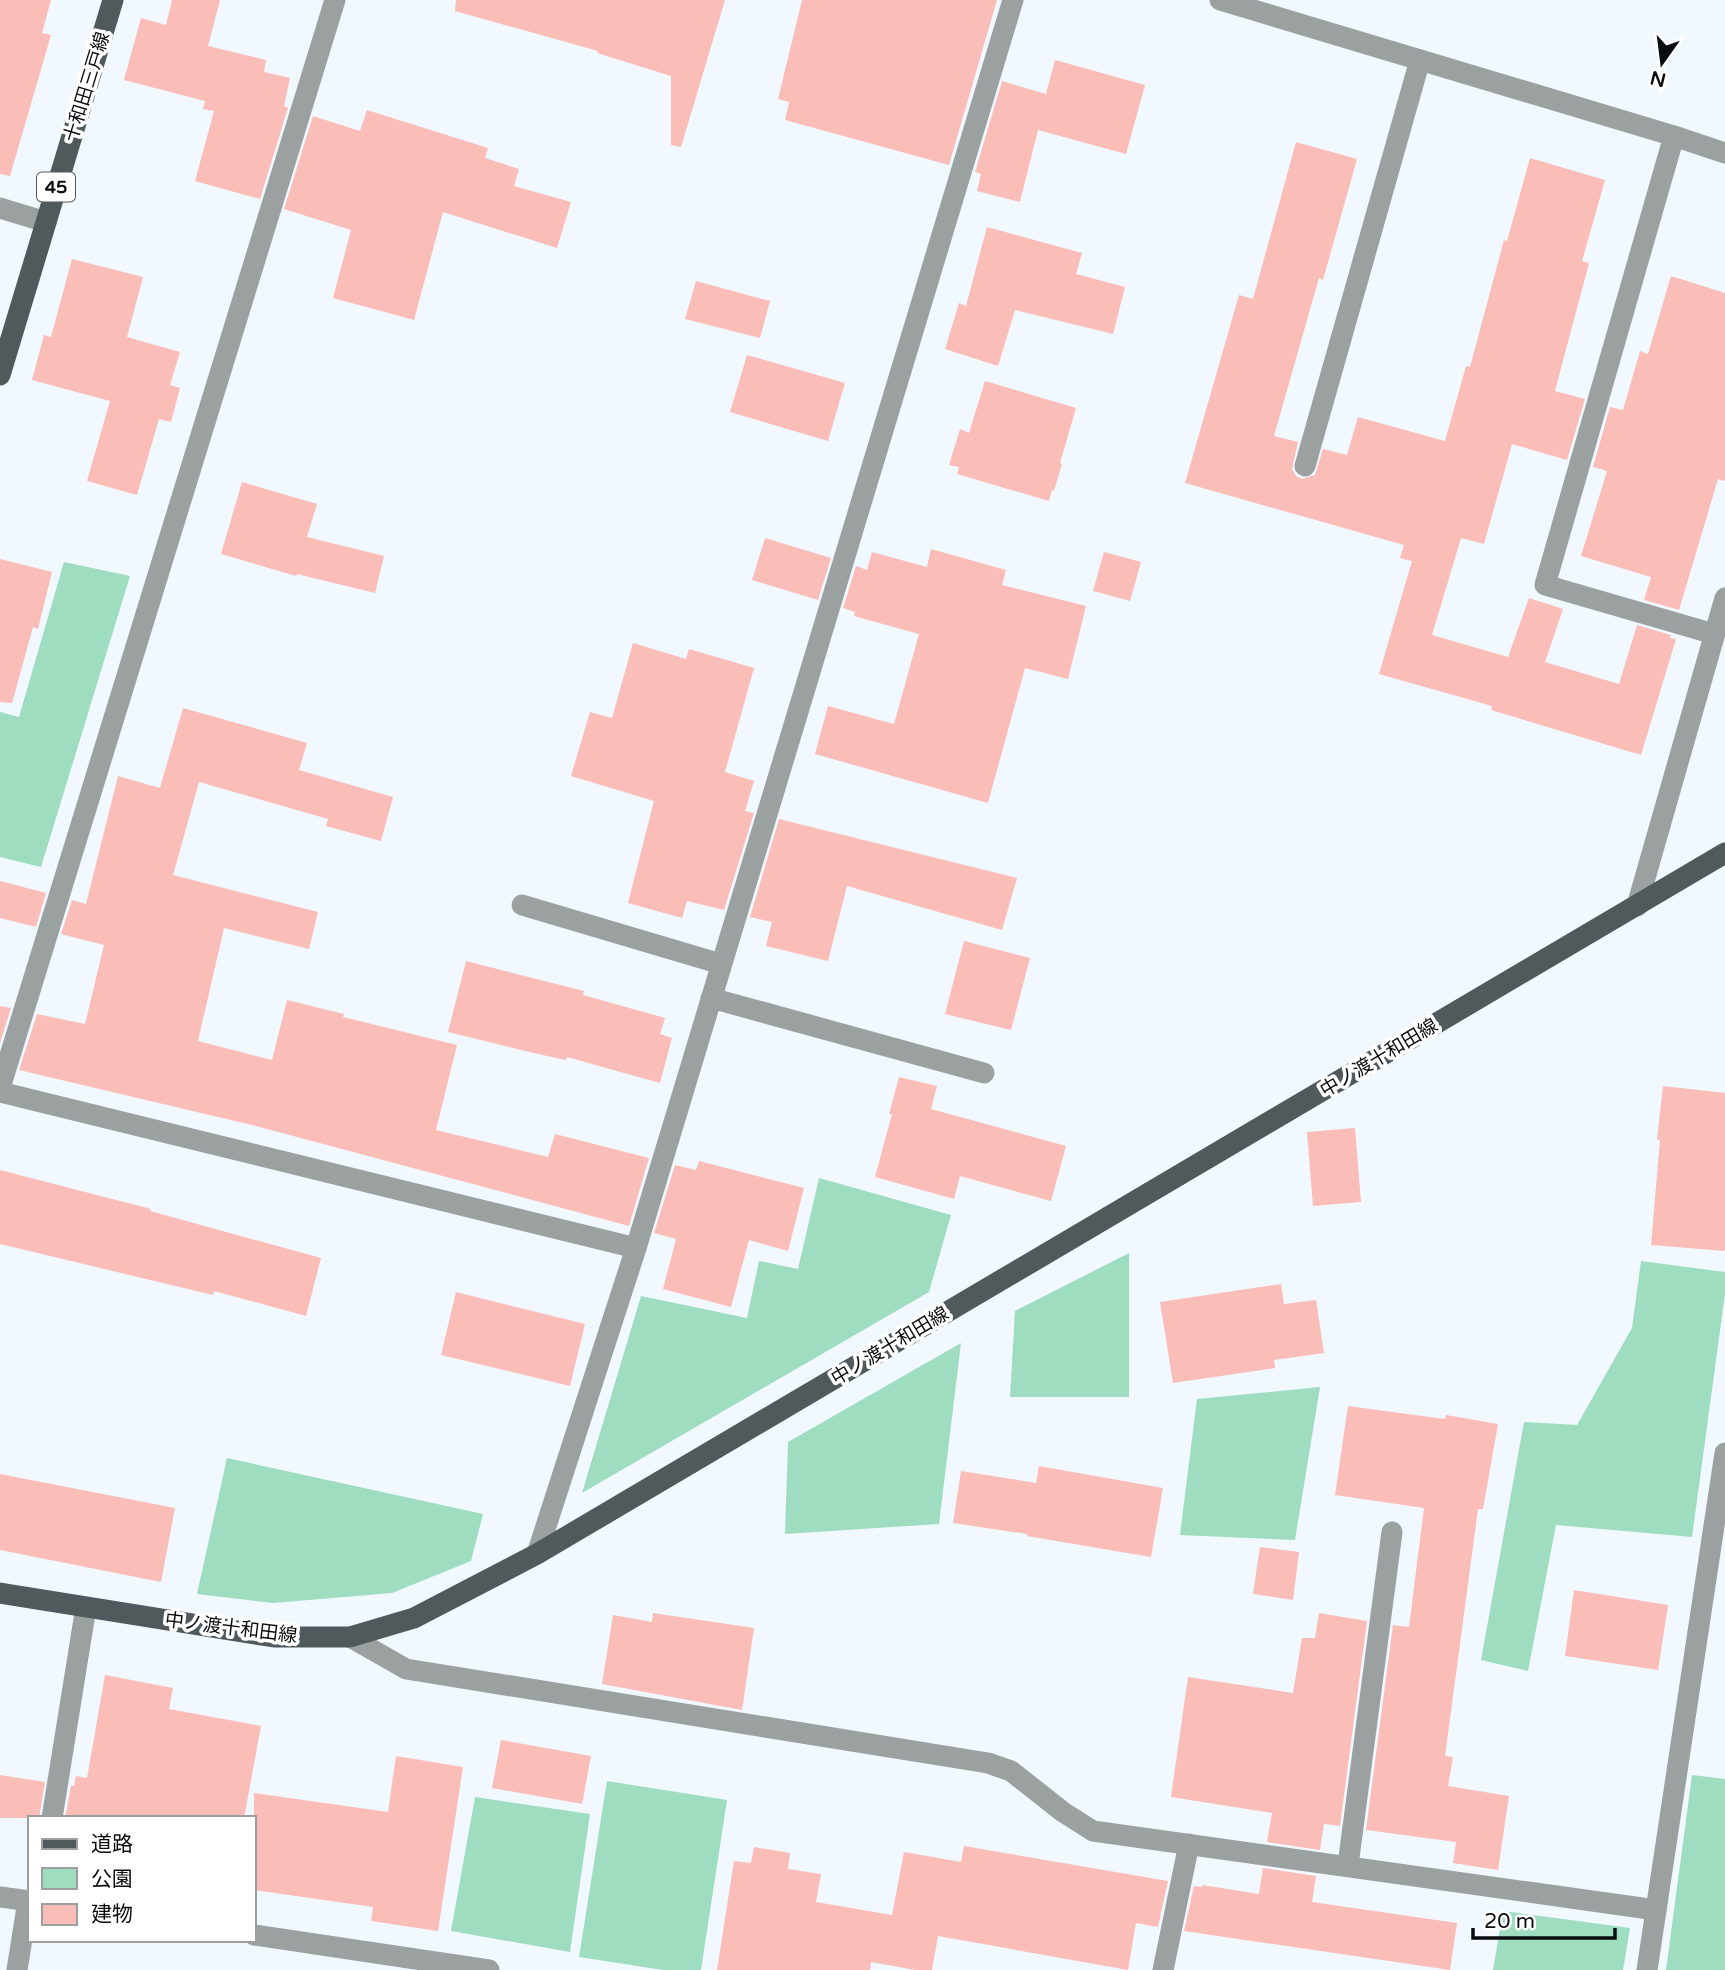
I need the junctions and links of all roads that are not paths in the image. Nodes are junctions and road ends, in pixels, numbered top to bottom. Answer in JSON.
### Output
{"nodes":[{"id":1,"x":113,"y":0,"type":"edge"},
{"id":2,"x":335,"y":0,"type":"edge"},
{"id":3,"x":1013,"y":0,"type":"edge"},
{"id":4,"x":1220,"y":0,"type":"edge"},
{"id":5,"x":1420,"y":60,"type":"junction"},
{"id":6,"x":1674,"y":135,"type":"junction"},
{"id":7,"x":1725,"y":153,"type":"edge"},
{"id":8,"x":0,"y":208,"type":"edge"},
{"id":9,"x":46,"y":222,"type":"junction"},
{"id":10,"x":0,"y":375,"type":"edge"},
{"id":11,"x":1305,"y":466,"type":"dead end"},
{"id":12,"x":1725,"y":598,"type":"edge"},
{"id":13,"x":1714,"y":634,"type":"junction"},
{"id":14,"x":1725,"y":853,"type":"edge"},
{"id":15,"x":523,"y":905,"type":"dead end"},
{"id":16,"x":1637,"y":906,"type":"junction"},
{"id":17,"x":721,"y":964,"type":"junction"},
{"id":18,"x":711,"y":998,"type":"junction"},
{"id":19,"x":984,"y":1073,"type":"dead end"},
{"id":20,"x":0,"y":1090,"type":"edge"},
{"id":21,"x":636,"y":1248,"type":"junction"},
{"id":22,"x":1725,"y":1453,"type":"edge"},
{"id":23,"x":1723,"y":1476,"type":"edge"},
{"id":24,"x":1392,"y":1532,"type":"dead end"},
{"id":25,"x":537,"y":1554,"type":"junction"},
{"id":26,"x":0,"y":1593,"type":"edge"},
{"id":27,"x":86,"y":1607,"type":"junction"},
{"id":28,"x":350,"y":1637,"type":"junction"},
{"id":29,"x":52,"y":1816,"type":"edge"},
{"id":30,"x":1189,"y":1844,"type":"junction"},
{"id":31,"x":1348,"y":1865,"type":"junction"},
{"id":32,"x":0,"y":1896,"type":"edge"},
{"id":33,"x":28,"y":1901,"type":"edge"},
{"id":34,"x":28,"y":1907,"type":"edge"},
{"id":35,"x":1656,"y":1910,"type":"junction"},
{"id":36,"x":256,"y":1935,"type":"edge"},
{"id":37,"x":17,"y":1970,"type":"edge"},
{"id":38,"x":489,"y":1970,"type":"edge"},
{"id":39,"x":1163,"y":1970,"type":"edge"},
{"id":40,"x":1647,"y":1970,"type":"edge"}],
"edges":[{"from":1,"to":9,"type":"main road","name":"十和田三戸線","number":"45"},
{"from":2,"to":20,"type":"street"},
{"from":3,"to":17,"type":"street"},
{"from":4,"to":5,"type":"street"},
{"from":5,"to":6,"type":"street"},
{"from":5,"to":11,"type":"street"},
{"from":6,"to":7,"type":"street"},
{"from":6,"to":13,"type":"street"},
{"from":8,"to":9,"type":"street"},
{"from":9,"to":10,"type":"main road","name":"十和田三戸線","number":"45"},
{"from":12,"to":13,"type":"street"},
{"from":13,"to":16,"type":"street"},
{"from":14,"to":16,"type":"main road","name":"中ノ渡十和田線"},
{"from":15,"to":17,"type":"street"},
{"from":16,"to":25,"type":"main road","name":"中ノ渡十和田線"},
{"from":17,"to":18,"type":"street"},
{"from":18,"to":19,"type":"street"},
{"from":18,"to":21,"type":"street"},
{"from":20,"to":21,"type":"street"},
{"from":21,"to":25,"type":"street"},
{"from":22,"to":23,"type":"street"},
{"from":23,"to":35,"type":"street"},
{"from":24,"to":31,"type":"street"},
{"from":25,"to":28,"type":"main road","name":"中ノ渡十和田線"},
{"from":26,"to":27,"type":"main road","name":"中ノ渡十和田線"},
{"from":27,"to":28,"type":"main road","name":"中ノ渡十和田線"},
{"from":27,"to":29,"type":"street"},
{"from":28,"to":30,"type":"street"},
{"from":30,"to":31,"type":"street"},
{"from":30,"to":39,"type":"street"},
{"from":31,"to":35,"type":"street"},
{"from":32,"to":33,"type":"street"},
{"from":34,"to":37,"type":"street"},
{"from":35,"to":40,"type":"street"},
{"from":36,"to":38,"type":"street"}]}
